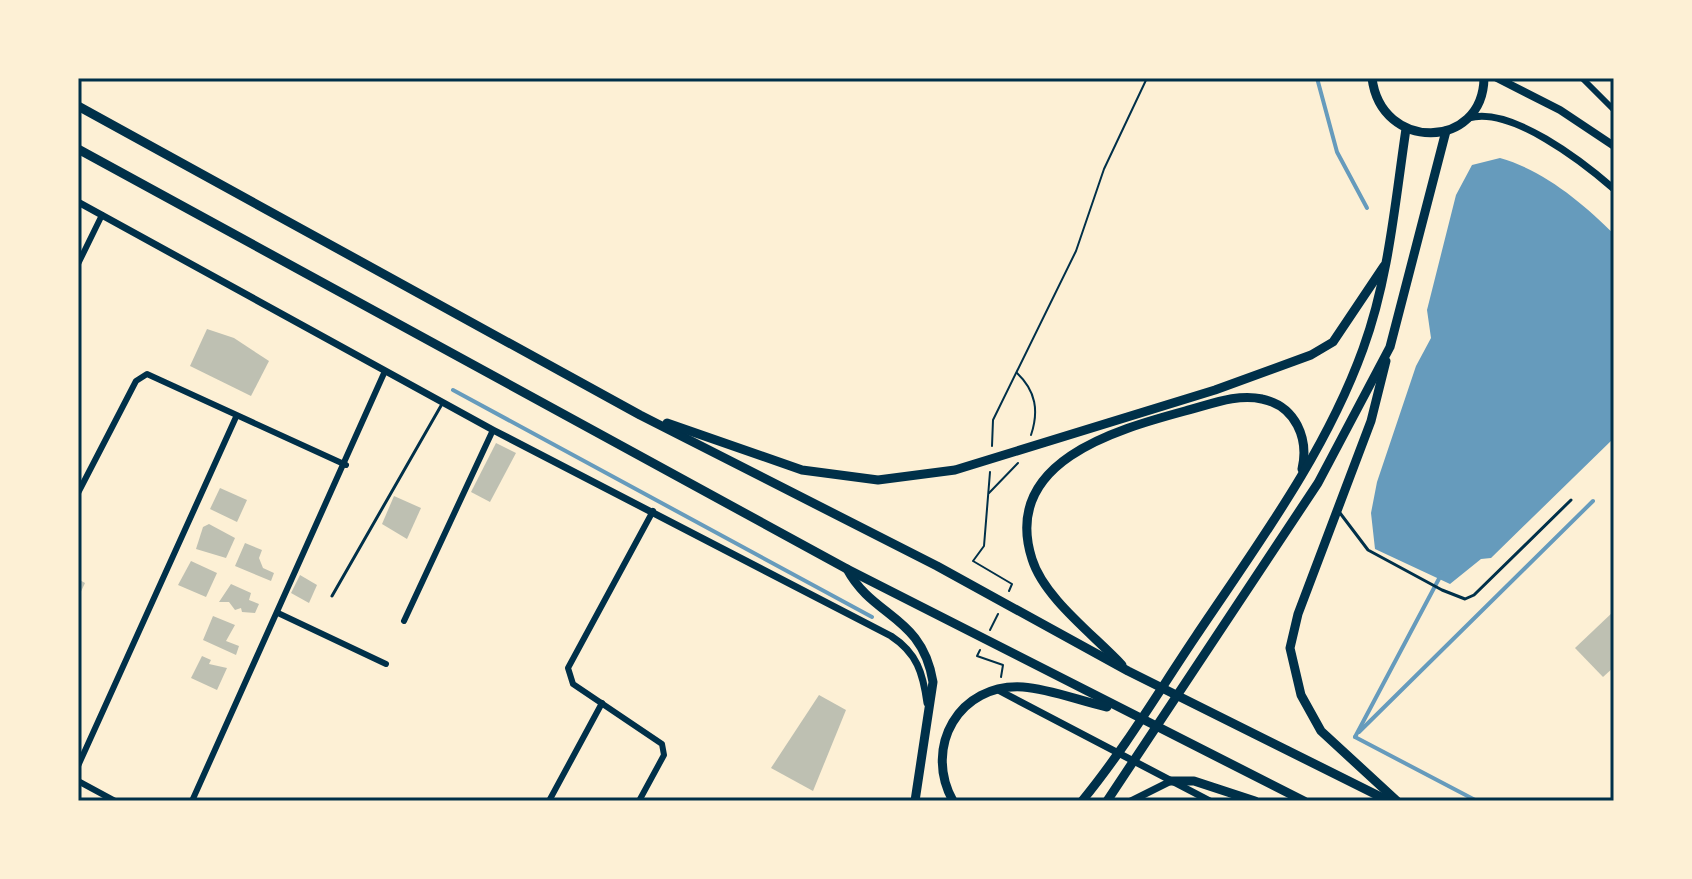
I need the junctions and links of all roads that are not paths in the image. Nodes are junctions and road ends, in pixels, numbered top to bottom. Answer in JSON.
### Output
{"nodes":[{"id":1,"x":1372,"y":78,"type":"edge"},
{"id":2,"x":1484,"y":78,"type":"edge"},
{"id":3,"x":1497,"y":78,"type":"edge"},
{"id":4,"x":1582,"y":78,"type":"edge"},
{"id":5,"x":1612,"y":105,"type":"edge"},
{"id":6,"x":78,"y":106,"type":"edge"},
{"id":7,"x":1466,"y":119,"type":"junction"},
{"id":8,"x":1406,"y":129,"type":"junction"},
{"id":9,"x":1446,"y":131,"type":"junction"},
{"id":10,"x":1614,"y":146,"type":"edge"},
{"id":11,"x":78,"y":149,"type":"edge"},
{"id":12,"x":1614,"y":189,"type":"edge"},
{"id":13,"x":78,"y":202,"type":"edge"},
{"id":14,"x":102,"y":215,"type":"junction"},
{"id":15,"x":78,"y":264,"type":"edge"},
{"id":16,"x":1384,"y":266,"type":"junction"},
{"id":17,"x":1390,"y":347,"type":"junction"},
{"id":18,"x":385,"y":371,"type":"junction"},
{"id":19,"x":444,"y":401,"type":"junction"},
{"id":20,"x":640,"y":415,"type":"junction"},
{"id":21,"x":236,"y":417,"type":"junction"},
{"id":22,"x":493,"y":430,"type":"junction"},
{"id":23,"x":346,"y":465,"type":"junction"},
{"id":24,"x":1300,"y":480,"type":"junction"},
{"id":25,"x":78,"y":493,"type":"edge"},
{"id":26,"x":1571,"y":500,"type":"dead end"},
{"id":27,"x":653,"y":510,"type":"junction"},
{"id":28,"x":1339,"y":512,"type":"junction"},
{"id":29,"x":847,"y":569,"type":"junction"},
{"id":30,"x":332,"y":596,"type":"dead end"},
{"id":31,"x":278,"y":613,"type":"junction"},
{"id":32,"x":404,"y":621,"type":"dead end"},
{"id":33,"x":386,"y":664,"type":"dead end"},
{"id":34,"x":1128,"y":671,"type":"junction"},
{"id":35,"x":998,"y":690,"type":"junction"},
{"id":36,"x":602,"y":703,"type":"junction"},
{"id":37,"x":928,"y":709,"type":"junction"},
{"id":38,"x":1122,"y":711,"type":"junction"},
{"id":39,"x":78,"y":766,"type":"edge"},
{"id":40,"x":78,"y":781,"type":"edge"},
{"id":41,"x":1171,"y":781,"type":"junction"},
{"id":42,"x":115,"y":801,"type":"edge"},
{"id":43,"x":192,"y":801,"type":"edge"},
{"id":44,"x":549,"y":801,"type":"edge"},
{"id":45,"x":639,"y":801,"type":"edge"},
{"id":46,"x":915,"y":801,"type":"edge"},
{"id":47,"x":953,"y":801,"type":"edge"},
{"id":48,"x":1082,"y":801,"type":"edge"},
{"id":49,"x":1107,"y":801,"type":"edge"},
{"id":50,"x":1131,"y":801,"type":"edge"},
{"id":51,"x":1210,"y":801,"type":"edge"},
{"id":52,"x":1255,"y":801,"type":"edge"},
{"id":53,"x":1304,"y":801,"type":"edge"},
{"id":54,"x":1389,"y":801,"type":"edge"},
{"id":55,"x":1397,"y":801,"type":"edge"}],
"edges":[{"from":1,"to":8,"type":"highway"},
{"from":2,"to":7,"type":"highway"},
{"from":3,"to":10,"type":"main road"},
{"from":4,"to":5,"type":"street"},
{"from":6,"to":20,"type":"highway"},
{"from":7,"to":9,"type":"highway"},
{"from":7,"to":12,"type":"street"},
{"from":8,"to":9,"type":"highway"},
{"from":8,"to":16,"type":"highway"},
{"from":9,"to":17,"type":"highway"},
{"from":11,"to":29,"type":"highway"},
{"from":13,"to":14,"type":"street"},
{"from":14,"to":15,"type":"street"},
{"from":14,"to":18,"type":"street"},
{"from":16,"to":20,"type":"highway"},
{"from":16,"to":24,"type":"highway"},
{"from":17,"to":28,"type":"highway"},
{"from":17,"to":49,"type":"highway"},
{"from":18,"to":19,"type":"street"},
{"from":18,"to":23,"type":"street"},
{"from":19,"to":22,"type":"street"},
{"from":19,"to":30,"type":"lane"},
{"from":20,"to":34,"type":"highway"},
{"from":21,"to":23,"type":"street"},
{"from":21,"to":25,"type":"street"},
{"from":21,"to":39,"type":"street"},
{"from":22,"to":27,"type":"street"},
{"from":22,"to":32,"type":"street"},
{"from":23,"to":31,"type":"street"},
{"from":24,"to":34,"type":"highway"},
{"from":24,"to":48,"type":"highway"},
{"from":26,"to":28,"type":"lane"},
{"from":27,"to":36,"type":"street"},
{"from":27,"to":37,"type":"street"},
{"from":28,"to":55,"type":"highway"},
{"from":29,"to":37,"type":"highway"},
{"from":29,"to":38,"type":"highway"},
{"from":31,"to":33,"type":"street"},
{"from":31,"to":43,"type":"street"},
{"from":34,"to":54,"type":"highway"},
{"from":35,"to":38,"type":"highway"},
{"from":35,"to":41,"type":"street"},
{"from":35,"to":47,"type":"highway"},
{"from":36,"to":44,"type":"street"},
{"from":36,"to":45,"type":"street"},
{"from":37,"to":46,"type":"highway"},
{"from":38,"to":53,"type":"highway"},
{"from":40,"to":42,"type":"street"},
{"from":41,"to":50,"type":"street"},
{"from":41,"to":51,"type":"street"},
{"from":41,"to":52,"type":"highway"}]}
